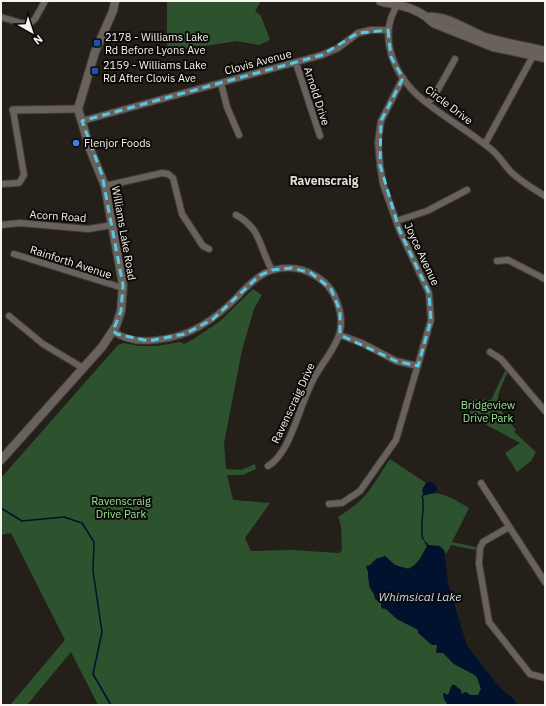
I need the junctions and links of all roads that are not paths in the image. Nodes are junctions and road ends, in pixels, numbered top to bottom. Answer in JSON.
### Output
{"nodes":[{"id":1,"x":45,"y":1,"type":"edge"},
{"id":2,"x":115,"y":1,"type":"edge"},
{"id":3,"x":380,"y":1,"type":"edge"},
{"id":4,"x":398,"y":2,"type":"edge"},
{"id":5,"x":1,"y":17,"type":"edge"},
{"id":6,"x":428,"y":17,"type":"junction"},
{"id":7,"x":388,"y":30,"type":"junction"},
{"id":8,"x":545,"y":55,"type":"edge"},
{"id":9,"x":533,"y":56,"type":"junction"},
{"id":10,"x":455,"y":59,"type":"dead end"},
{"id":11,"x":296,"y":63,"type":"junction"},
{"id":12,"x":403,"y":78,"type":"junction"},
{"id":13,"x":221,"y":82,"type":"junction"},
{"id":14,"x":428,"y":103,"type":"junction"},
{"id":15,"x":78,"y":109,"type":"junction"},
{"id":16,"x":13,"y":110,"type":"joint"},
{"id":17,"x":82,"y":121,"type":"junction"},
{"id":18,"x":239,"y":135,"type":"dead end"},
{"id":19,"x":320,"y":136,"type":"dead end"},
{"id":20,"x":485,"y":144,"type":"junction"},
{"id":21,"x":1,"y":184,"type":"edge"},
{"id":22,"x":105,"y":186,"type":"junction"},
{"id":23,"x":467,"y":190,"type":"dead end"},
{"id":24,"x":545,"y":196,"type":"edge"},
{"id":25,"x":236,"y":215,"type":"dead end"},
{"id":26,"x":396,"y":221,"type":"junction"},
{"id":27,"x":1,"y":225,"type":"edge"},
{"id":28,"x":113,"y":225,"type":"junction"},
{"id":29,"x":209,"y":249,"type":"dead end"},
{"id":30,"x":14,"y":254,"type":"dead end"},
{"id":31,"x":497,"y":261,"type":"dead end"},
{"id":32,"x":272,"y":270,"type":"junction"},
{"id":33,"x":545,"y":279,"type":"edge"},
{"id":34,"x":123,"y":288,"type":"junction"},
{"id":35,"x":9,"y":316,"type":"dead end"},
{"id":36,"x":112,"y":331,"type":"junction"},
{"id":37,"x":340,"y":335,"type":"junction"},
{"id":38,"x":490,"y":352,"type":"dead end"},
{"id":39,"x":418,"y":366,"type":"junction"},
{"id":40,"x":83,"y":368,"type":"junction"},
{"id":41,"x":545,"y":411,"type":"edge"},
{"id":42,"x":1,"y":460,"type":"edge"},
{"id":43,"x":268,"y":466,"type":"dead end"},
{"id":44,"x":481,"y":483,"type":"dead end"},
{"id":45,"x":329,"y":504,"type":"dead end"},
{"id":46,"x":509,"y":527,"type":"junction"},
{"id":47,"x":545,"y":582,"type":"edge"},
{"id":48,"x":545,"y":678,"type":"edge"}],
"edges":[{"from":1,"to":5,"type":"street"},
{"from":2,"to":15,"type":"main road"},
{"from":3,"to":4,"type":"main road"},
{"from":4,"to":6,"type":"main road"},
{"from":4,"to":7,"type":"street","name":"Circle Drive"},
{"from":6,"to":8,"type":"main road"},
{"from":6,"to":9,"type":"main road"},
{"from":7,"to":11,"type":"street","name":"Clovis Avenue"},
{"from":7,"to":12,"type":"street","name":"Circle Drive"},
{"from":8,"to":9,"type":"main road"},
{"from":9,"to":20,"type":"street"},
{"from":10,"to":14,"type":"street"},
{"from":11,"to":13,"type":"street","name":"Clovis Avenue"},
{"from":11,"to":19,"type":"street","name":"Arnold Drive"},
{"from":12,"to":14,"type":"street","name":"Circle Drive"},
{"from":12,"to":26,"type":"street","name":"Joyce Avenue"},
{"from":13,"to":17,"type":"street","name":"Clovis Avenue"},
{"from":13,"to":18,"type":"street"},
{"from":14,"to":20,"type":"street","name":"Circle Drive"},
{"from":15,"to":16,"type":"street"},
{"from":15,"to":17,"type":"main road","name":"Williams Lake Road"},
{"from":16,"to":21,"type":"street"},
{"from":17,"to":22,"type":"main road","name":"Williams Lake Road"},
{"from":20,"to":24,"type":"street","name":"Circle Drive"},
{"from":22,"to":28,"type":"main road","name":"Williams Lake Road"},
{"from":22,"to":29,"type":"street"},
{"from":23,"to":26,"type":"street"},
{"from":25,"to":32,"type":"street"},
{"from":26,"to":39,"type":"street","name":"Joyce Avenue"},
{"from":27,"to":28,"type":"street","name":"Acorn Road"},
{"from":28,"to":34,"type":"main road","name":"Williams Lake Road"},
{"from":30,"to":34,"type":"street","name":"Rainforth Avenue"},
{"from":31,"to":33,"type":"street"},
{"from":32,"to":36,"type":"street","name":"Ravenscraig Drive"},
{"from":32,"to":37,"type":"street","name":"Ravenscraig Drive"},
{"from":34,"to":36,"type":"main road","name":"Williams Lake Road"},
{"from":35,"to":40,"type":"street"},
{"from":36,"to":40,"type":"main road","name":"Williams Lake Road"},
{"from":37,"to":39,"type":"street"},
{"from":37,"to":43,"type":"street","name":"Ravenscraig Drive"},
{"from":38,"to":41,"type":"street"},
{"from":39,"to":45,"type":"street","name":"Joyce Avenue"},
{"from":40,"to":42,"type":"main road","name":"Williams Lake Road"},
{"from":44,"to":46,"type":"street"},
{"from":46,"to":47,"type":"street"},
{"from":46,"to":48,"type":"street"}]}
